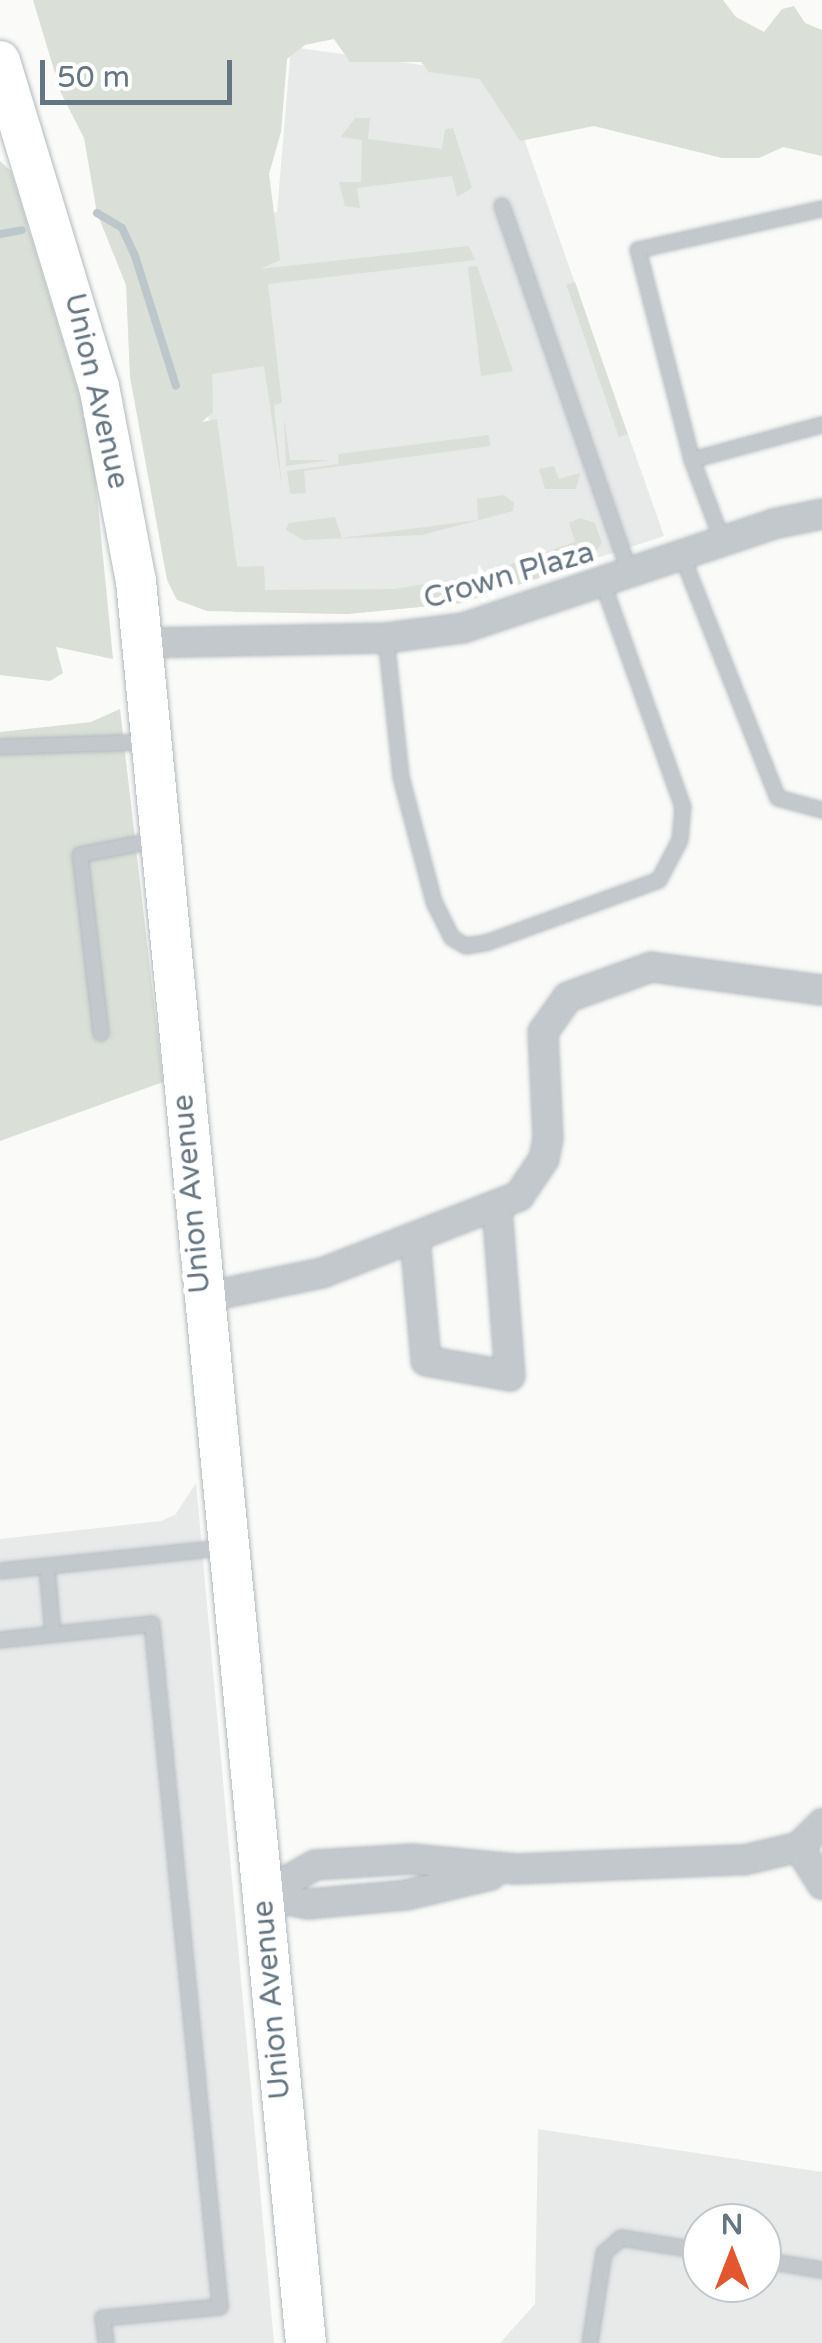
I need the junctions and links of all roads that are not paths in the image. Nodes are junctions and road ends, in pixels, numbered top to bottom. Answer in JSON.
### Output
{"nodes":[{"id":1,"x":0,"y":61,"type":"edge"},
{"id":2,"x":502,"y":206,"type":"dead end"},
{"id":3,"x":822,"y":209,"type":"edge"},
{"id":4,"x":822,"y":424,"type":"edge"},
{"id":5,"x":692,"y":460,"type":"junction"},
{"id":6,"x":822,"y":514,"type":"edge"},
{"id":7,"x":724,"y":542,"type":"junction"},
{"id":8,"x":682,"y":556,"type":"junction"},
{"id":9,"x":630,"y":574,"type":"junction"},
{"id":10,"x":603,"y":584,"type":"junction"},
{"id":11,"x":386,"y":638,"type":"junction"},
{"id":12,"x":144,"y":642,"type":"junction"},
{"id":13,"x":154,"y":742,"type":"junction"},
{"id":14,"x":0,"y":747,"type":"edge"},
{"id":15,"x":822,"y":810,"type":"edge"},
{"id":16,"x":162,"y":840,"type":"junction"},
{"id":17,"x":822,"y":990,"type":"edge"},
{"id":18,"x":101,"y":1032,"type":"dead end"},
{"id":19,"x":497,"y":1208,"type":"junction"},
{"id":20,"x":415,"y":1238,"type":"junction"},
{"id":21,"x":200,"y":1298,"type":"junction"},
{"id":22,"x":230,"y":1548,"type":"junction"},
{"id":23,"x":47,"y":1567,"type":"junction"},
{"id":24,"x":0,"y":1571,"type":"edge"},
{"id":25,"x":53,"y":1634,"type":"junction"},
{"id":26,"x":0,"y":1640,"type":"edge"},
{"id":27,"x":822,"y":1824,"type":"edge"},
{"id":28,"x":799,"y":1846,"type":"junction"},
{"id":29,"x":822,"y":1884,"type":"edge"},
{"id":30,"x":262,"y":1895,"type":"junction"},
{"id":31,"x":682,"y":2248,"type":"edge"},
{"id":32,"x":782,"y":2263,"type":"edge"},
{"id":33,"x":822,"y":2270,"type":"edge"},
{"id":34,"x":106,"y":2343,"type":"edge"},
{"id":35,"x":306,"y":2343,"type":"edge"},
{"id":36,"x":590,"y":2343,"type":"edge"}],
"edges":[{"from":1,"to":12,"type":"street","name":"Union Avenue"},
{"from":2,"to":9,"type":"lane"},
{"from":3,"to":5,"type":"lane"},
{"from":4,"to":5,"type":"lane"},
{"from":5,"to":7,"type":"lane"},
{"from":6,"to":7,"type":"street","name":"Crown Plaza"},
{"from":7,"to":8,"type":"street","name":"Crown Plaza"},
{"from":8,"to":9,"type":"street","name":"Crown Plaza"},
{"from":8,"to":15,"type":"lane"},
{"from":9,"to":10,"type":"street","name":"Crown Plaza"},
{"from":10,"to":11,"type":"street","name":"Crown Plaza"},
{"from":10,"to":11,"type":"lane"},
{"from":11,"to":12,"type":"street","name":"Crown Plaza"},
{"from":12,"to":13,"type":"street","name":"Union Avenue"},
{"from":13,"to":14,"type":"lane"},
{"from":13,"to":16,"type":"street","name":"Union Avenue"},
{"from":16,"to":18,"type":"lane"},
{"from":16,"to":21,"type":"street","name":"Union Avenue"},
{"from":17,"to":19,"type":"street"},
{"from":19,"to":20,"type":"street"},
{"from":19,"to":20,"type":"street"},
{"from":20,"to":21,"type":"street"},
{"from":21,"to":22,"type":"street","name":"Union Avenue"},
{"from":22,"to":23,"type":"lane"},
{"from":22,"to":30,"type":"street","name":"Union Avenue"},
{"from":23,"to":24,"type":"lane"},
{"from":23,"to":25,"type":"lane"},
{"from":25,"to":26,"type":"lane"},
{"from":25,"to":34,"type":"lane"},
{"from":27,"to":28,"type":"street"},
{"from":28,"to":29,"type":"street"},
{"from":28,"to":30,"type":"street"},
{"from":30,"to":35,"type":"street","name":"Union Avenue"},
{"from":31,"to":36,"type":"lane"},
{"from":32,"to":33,"type":"lane"}]}
